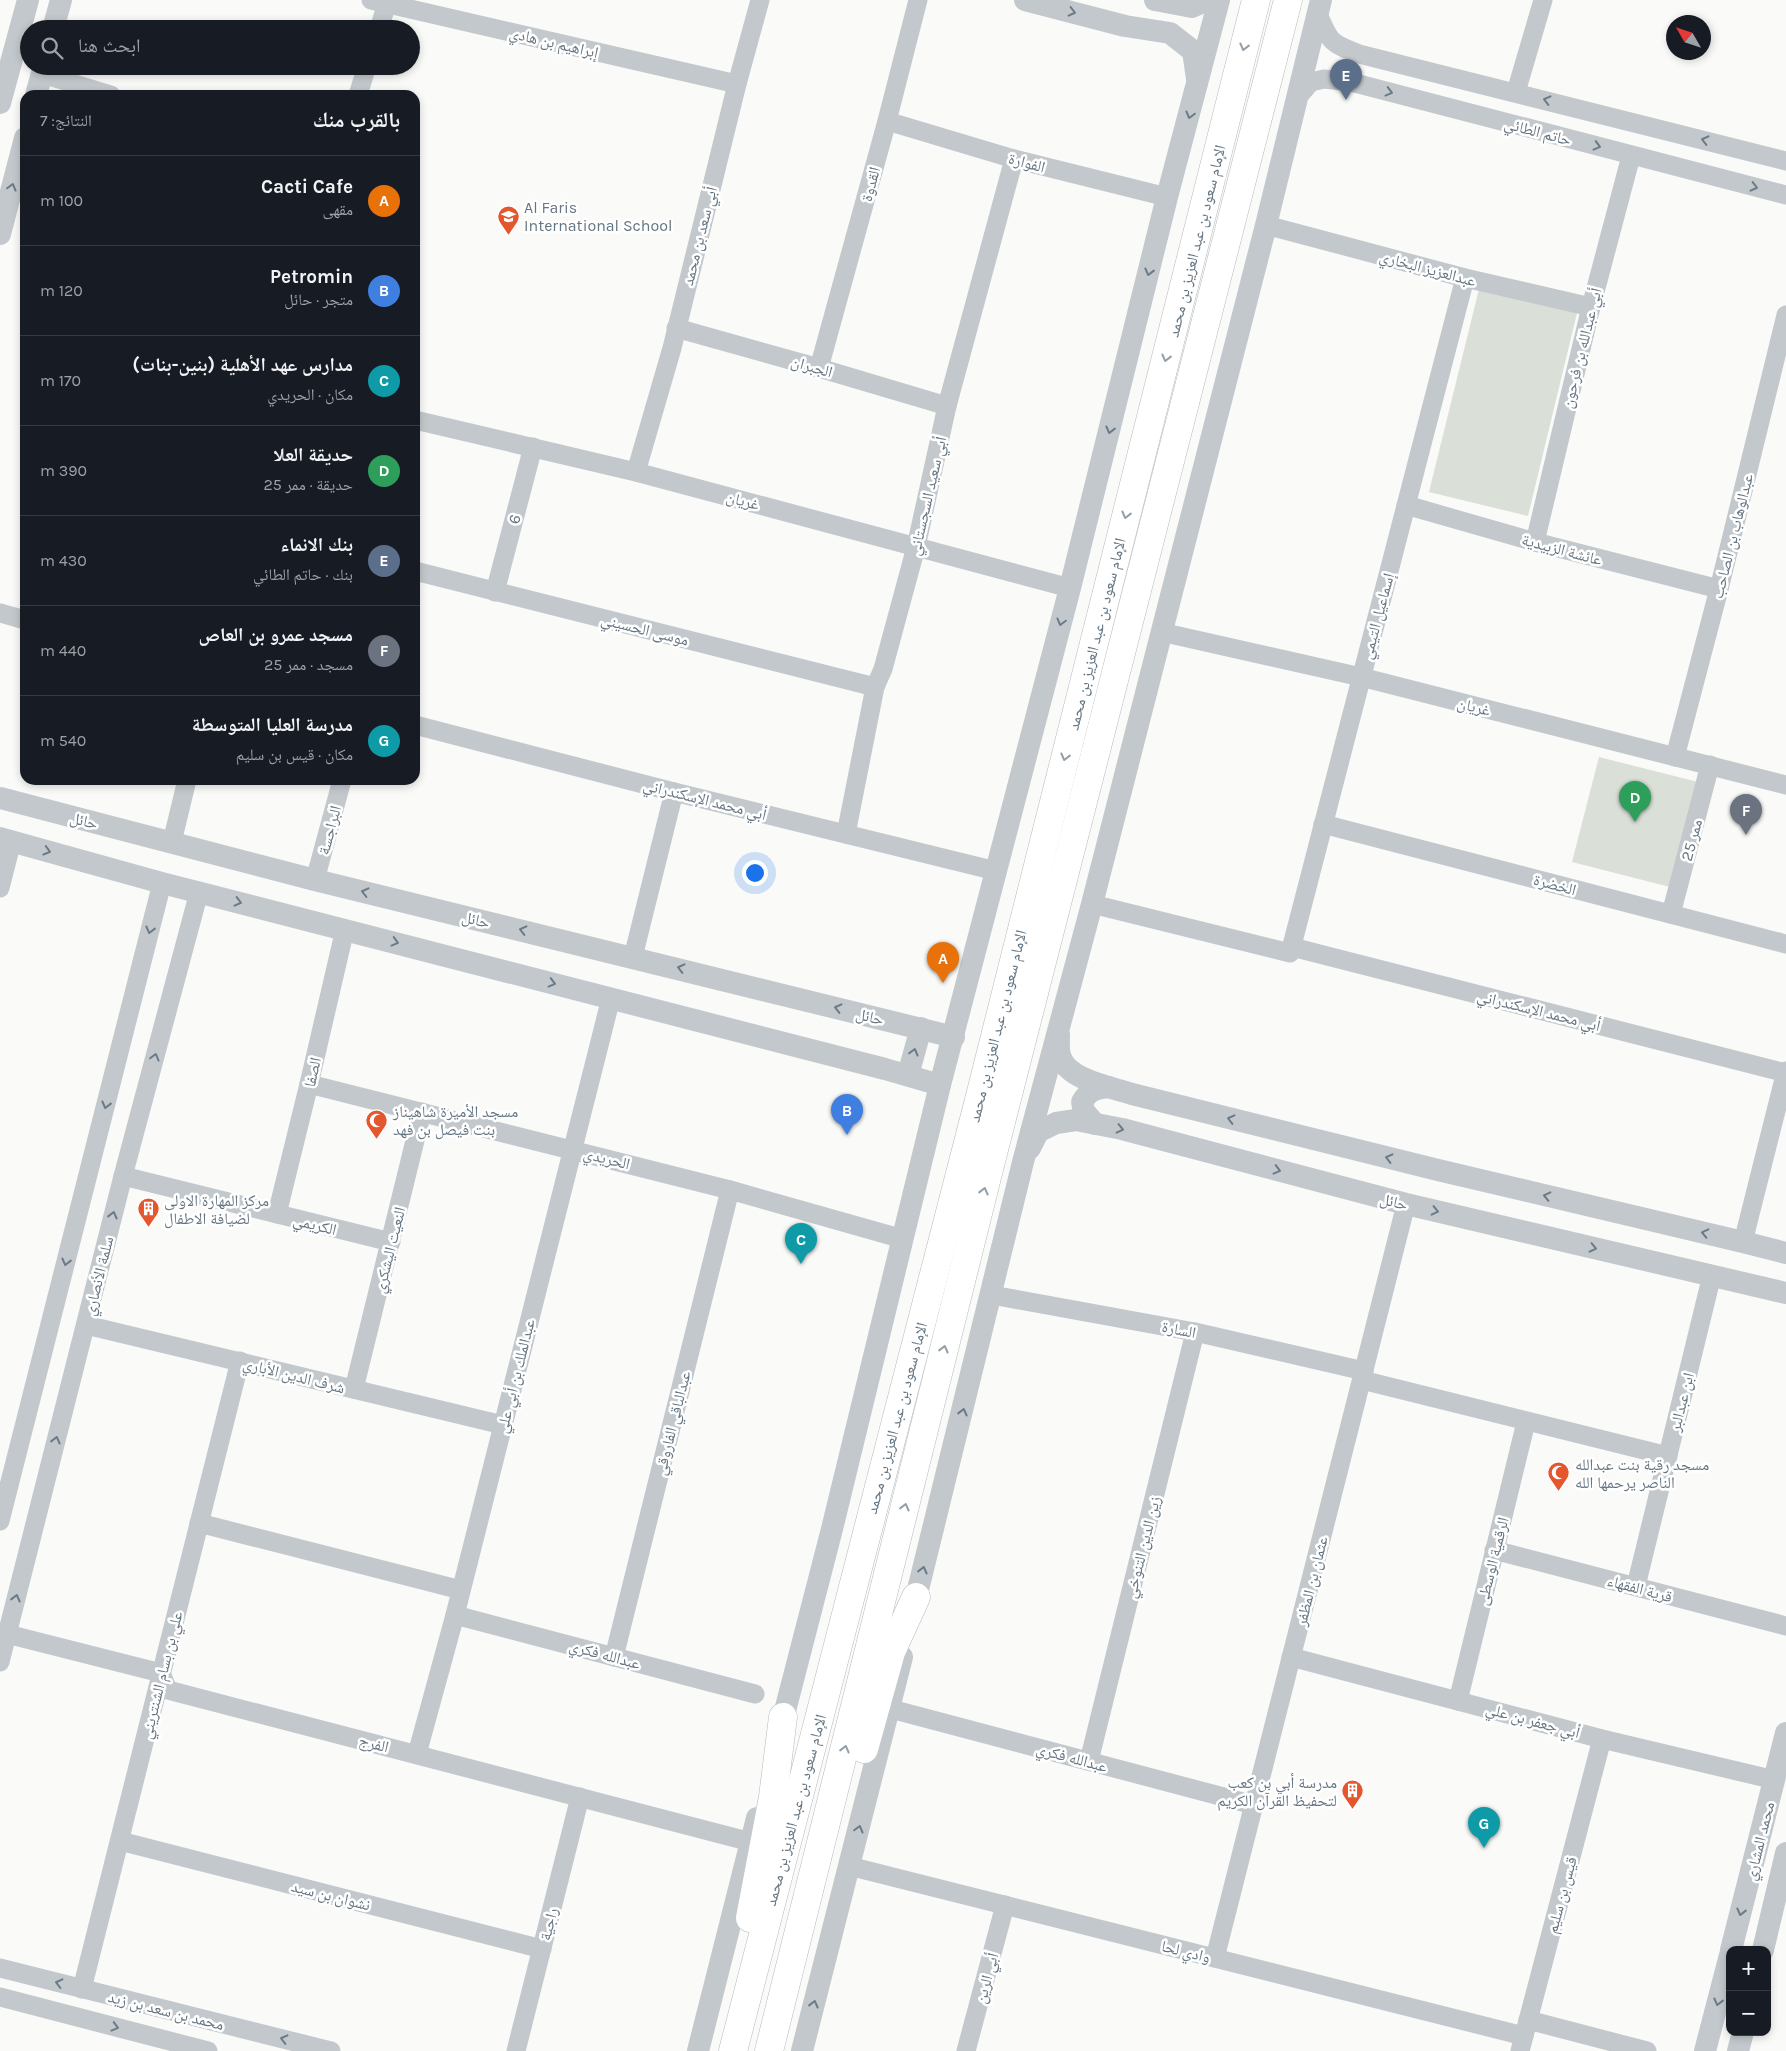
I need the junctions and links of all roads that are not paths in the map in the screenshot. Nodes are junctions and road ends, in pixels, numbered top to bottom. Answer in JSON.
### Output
{"nodes":[{"id":1,"x":28,"y":0,"type":"edge"},
{"id":2,"x":61,"y":0,"type":"edge"},
{"id":3,"x":760,"y":0,"type":"edge"},
{"id":4,"x":918,"y":0,"type":"edge"},
{"id":5,"x":1024,"y":0,"type":"edge"},
{"id":6,"x":1155,"y":0,"type":"edge"},
{"id":7,"x":1208,"y":0,"type":"edge"},
{"id":8,"x":1219,"y":0,"type":"edge"},
{"id":9,"x":1256,"y":0,"type":"edge"},
{"id":10,"x":1288,"y":0,"type":"edge"},
{"id":11,"x":1543,"y":0,"type":"edge"},
{"id":12,"x":382,"y":1,"type":"edge"},
{"id":13,"x":1320,"y":7,"type":"edge"},
{"id":14,"x":23,"y":20,"type":"edge"},
{"id":15,"x":55,"y":20,"type":"edge"},
{"id":16,"x":380,"y":20,"type":"edge"},
{"id":17,"x":20,"y":29,"type":"edge"},
{"id":18,"x":1359,"y":54,"type":"junction"},
{"id":19,"x":364,"y":75,"type":"edge"},
{"id":20,"x":40,"y":78,"type":"edge"},
{"id":21,"x":1351,"y":82,"type":"junction"},
{"id":22,"x":737,"y":84,"type":"junction"},
{"id":23,"x":1198,"y":84,"type":"junction"},
{"id":24,"x":90,"y":90,"type":"edge"},
{"id":25,"x":360,"y":90,"type":"edge"},
{"id":26,"x":1516,"y":92,"type":"junction"},
{"id":27,"x":1296,"y":98,"type":"junction"},
{"id":28,"x":0,"y":103,"type":"edge"},
{"id":29,"x":887,"y":121,"type":"junction"},
{"id":30,"x":1631,"y":156,"type":"junction"},
{"id":31,"x":20,"y":157,"type":"edge"},
{"id":32,"x":1014,"y":159,"type":"junction"},
{"id":33,"x":1786,"y":161,"type":"edge"},
{"id":34,"x":1786,"y":195,"type":"edge"},
{"id":35,"x":1168,"y":197,"type":"junction"},
{"id":36,"x":1266,"y":225,"type":"junction"},
{"id":37,"x":0,"y":234,"type":"edge"},
{"id":38,"x":1465,"y":278,"type":"junction"},
{"id":39,"x":1591,"y":307,"type":"junction"},
{"id":40,"x":1786,"y":315,"type":"edge"},
{"id":41,"x":676,"y":328,"type":"junction"},
{"id":42,"x":1780,"y":367,"type":"edge"},
{"id":43,"x":819,"y":368,"type":"junction"},
{"id":44,"x":947,"y":406,"type":"junction"},
{"id":45,"x":420,"y":421,"type":"edge"},
{"id":46,"x":533,"y":447,"type":"junction"},
{"id":47,"x":636,"y":472,"type":"junction"},
{"id":48,"x":1406,"y":504,"type":"junction"},
{"id":49,"x":1535,"y":542,"type":"junction"},
{"id":50,"x":916,"y":547,"type":"junction"},
{"id":51,"x":420,"y":572,"type":"edge"},
{"id":52,"x":1070,"y":588,"type":"junction"},
{"id":53,"x":1719,"y":590,"type":"junction"},
{"id":54,"x":495,"y":592,"type":"junction"},
{"id":55,"x":0,"y":613,"type":"edge"},
{"id":56,"x":20,"y":619,"type":"edge"},
{"id":57,"x":1161,"y":632,"type":"junction"},
{"id":58,"x":1361,"y":677,"type":"junction"},
{"id":59,"x":875,"y":687,"type":"junction"},
{"id":60,"x":420,"y":726,"type":"edge"},
{"id":61,"x":1674,"y":757,"type":"junction"},
{"id":62,"x":1710,"y":765,"type":"junction"},
{"id":63,"x":186,"y":785,"type":"edge"},
{"id":64,"x":341,"y":785,"type":"edge"},
{"id":65,"x":1786,"y":785,"type":"edge"},
{"id":66,"x":674,"y":792,"type":"junction"},
{"id":67,"x":0,"y":798,"type":"edge"},
{"id":68,"x":1323,"y":824,"type":"junction"},
{"id":69,"x":846,"y":834,"type":"junction"},
{"id":70,"x":6,"y":839,"type":"edge"},
{"id":71,"x":172,"y":842,"type":"junction"},
{"id":72,"x":996,"y":871,"type":"junction"},
{"id":73,"x":315,"y":880,"type":"junction"},
{"id":74,"x":162,"y":883,"type":"junction"},
{"id":75,"x":0,"y":888,"type":"edge"},
{"id":76,"x":199,"y":892,"type":"junction"},
{"id":77,"x":1092,"y":904,"type":"junction"},
{"id":78,"x":1671,"y":914,"type":"junction"},
{"id":79,"x":345,"y":929,"type":"junction"},
{"id":80,"x":1786,"y":944,"type":"edge"},
{"id":81,"x":1291,"y":950,"type":"junction"},
{"id":82,"x":633,"y":956,"type":"junction"},
{"id":83,"x":611,"y":998,"type":"junction"},
{"id":84,"x":920,"y":1028,"type":"junction"},
{"id":85,"x":1058,"y":1028,"type":"junction"},
{"id":86,"x":954,"y":1037,"type":"junction"},
{"id":87,"x":1786,"y":1072,"type":"edge"},
{"id":88,"x":908,"y":1075,"type":"junction"},
{"id":89,"x":309,"y":1084,"type":"junction"},
{"id":90,"x":940,"y":1085,"type":"junction"},
{"id":91,"x":1108,"y":1087,"type":"junction"},
{"id":92,"x":422,"y":1112,"type":"junction"},
{"id":93,"x":1095,"y":1124,"type":"junction"},
{"id":94,"x":572,"y":1149,"type":"junction"},
{"id":95,"x":1023,"y":1162,"type":"junction"},
{"id":96,"x":123,"y":1176,"type":"junction"},
{"id":97,"x":730,"y":1190,"type":"junction"},
{"id":98,"x":1406,"y":1204,"type":"junction"},
{"id":99,"x":276,"y":1214,"type":"junction"},
{"id":100,"x":903,"y":1239,"type":"junction"},
{"id":101,"x":391,"y":1242,"type":"junction"},
{"id":102,"x":1743,"y":1242,"type":"junction"},
{"id":103,"x":1786,"y":1253,"type":"edge"},
{"id":104,"x":1712,"y":1275,"type":"junction"},
{"id":105,"x":1786,"y":1293,"type":"edge"},
{"id":106,"x":992,"y":1295,"type":"junction"},
{"id":107,"x":86,"y":1324,"type":"junction"},
{"id":108,"x":1195,"y":1332,"type":"junction"},
{"id":109,"x":240,"y":1362,"type":"junction"},
{"id":110,"x":1363,"y":1376,"type":"junction"},
{"id":111,"x":354,"y":1389,"type":"junction"},
{"id":112,"x":1526,"y":1422,"type":"junction"},
{"id":113,"x":503,"y":1425,"type":"junction"},
{"id":114,"x":1668,"y":1456,"type":"junction"},
{"id":115,"x":5,"y":1485,"type":"edge"},
{"id":116,"x":0,"y":1521,"type":"edge"},
{"id":117,"x":199,"y":1523,"type":"junction"},
{"id":118,"x":1494,"y":1550,"type":"junction"},
{"id":119,"x":1636,"y":1586,"type":"junction"},
{"id":120,"x":462,"y":1590,"type":"junction"},
{"id":121,"x":916,"y":1597,"type":"junction"},
{"id":122,"x":455,"y":1615,"type":"junction"},
{"id":123,"x":1786,"y":1626,"type":"edge"},
{"id":124,"x":7,"y":1634,"type":"junction"},
{"id":125,"x":614,"y":1656,"type":"junction"},
{"id":126,"x":1291,"y":1657,"type":"junction"},
{"id":127,"x":0,"y":1662,"type":"edge"},
{"id":128,"x":162,"y":1673,"type":"junction"},
{"id":129,"x":755,"y":1694,"type":"dead end"},
{"id":130,"x":1458,"y":1701,"type":"junction"},
{"id":131,"x":891,"y":1709,"type":"junction"},
{"id":132,"x":783,"y":1717,"type":"junction"},
{"id":133,"x":1786,"y":1733,"type":"edge"},
{"id":134,"x":1602,"y":1739,"type":"junction"},
{"id":135,"x":417,"y":1754,"type":"junction"},
{"id":136,"x":1089,"y":1761,"type":"junction"},
{"id":137,"x":1780,"y":1781,"type":"edge"},
{"id":138,"x":580,"y":1797,"type":"junction"},
{"id":139,"x":1254,"y":1805,"type":"junction"},
{"id":140,"x":120,"y":1841,"type":"junction"},
{"id":141,"x":751,"y":1842,"type":"junction"},
{"id":142,"x":1786,"y":1853,"type":"edge"},
{"id":143,"x":849,"y":1866,"type":"junction"},
{"id":144,"x":1005,"y":1905,"type":"junction"},
{"id":145,"x":803,"y":1917,"type":"junction"},
{"id":146,"x":1732,"y":1946,"type":"edge"},
{"id":147,"x":1764,"y":1946,"type":"edge"},
{"id":148,"x":542,"y":1949,"type":"junction"},
{"id":149,"x":1215,"y":1958,"type":"junction"},
{"id":150,"x":0,"y":1968,"type":"edge"},
{"id":151,"x":1726,"y":1970,"type":"edge"},
{"id":152,"x":82,"y":1989,"type":"junction"},
{"id":153,"x":0,"y":1997,"type":"edge"},
{"id":154,"x":741,"y":2018,"type":"junction"},
{"id":155,"x":1524,"y":2036,"type":"edge"},
{"id":156,"x":1742,"y":2036,"type":"edge"},
{"id":157,"x":208,"y":2051,"type":"edge"},
{"id":158,"x":331,"y":2051,"type":"edge"},
{"id":159,"x":516,"y":2051,"type":"edge"},
{"id":160,"x":698,"y":2051,"type":"edge"},
{"id":161,"x":733,"y":2051,"type":"edge"},
{"id":162,"x":768,"y":2051,"type":"edge"},
{"id":163,"x":802,"y":2051,"type":"edge"},
{"id":164,"x":967,"y":2051,"type":"edge"},
{"id":165,"x":1648,"y":2051,"type":"edge"},
{"id":166,"x":1705,"y":2051,"type":"edge"},
{"id":167,"x":1738,"y":2051,"type":"edge"}],
"edges":[{"from":1,"to":14,"type":"street"},
{"from":2,"to":15,"type":"street"},
{"from":3,"to":22,"type":"street","name":"أبي سعد بن محمد"},
{"from":4,"to":29,"type":"street","name":"القدوة"},
{"from":5,"to":23,"type":"street","one_way":true},
{"from":6,"to":7,"type":"street"},
{"from":8,"to":23,"type":"street","name":"الإمام سعود بن عبد العزيز بن محمد"},
{"from":9,"to":154,"type":"main road","name":"الإمام سعود بن عبد العزيز بن محمد","one_way":true},
{"from":145,"to":10,"type":"main road","name":"الإمام سعود بن عبد العزيز بن محمد","one_way":true},
{"from":11,"to":26,"type":"street"},
{"from":12,"to":16,"type":"street"},
{"from":12,"to":22,"type":"street","name":"إبراهيم بن هادي"},
{"from":13,"to":18,"type":"street","name":"حاتم الطائي"},
{"from":13,"to":27,"type":"street"},
{"from":17,"to":28,"type":"street"},
{"from":18,"to":21,"type":"street"},
{"from":18,"to":26,"type":"street","name":"حاتم الطائي"},
{"from":19,"to":25,"type":"street"},
{"from":20,"to":24,"type":"street"},
{"from":21,"to":27,"type":"street","name":"حاتم الطائي"},
{"from":21,"to":30,"type":"street","name":"حاتم الطائي","one_way":true},
{"from":22,"to":41,"type":"street","name":"أبي سعد بن محمد"},
{"from":23,"to":35,"type":"street","name":"الإمام سعود بن عبد العزيز بن محمد","one_way":true},
{"from":33,"to":26,"type":"street","name":"حاتم الطائي","one_way":true},
{"from":27,"to":36,"type":"street"},
{"from":29,"to":32,"type":"street","name":"الفوارة"},
{"from":29,"to":43,"type":"street","name":"القدوة"},
{"from":30,"to":34,"type":"street","name":"حاتم الطائي","one_way":true},
{"from":30,"to":39,"type":"street","name":"أبي عبدالله بن فرحون"},
{"from":37,"to":31,"type":"street","one_way":true},
{"from":32,"to":35,"type":"street","name":"الفوارة"},
{"from":32,"to":44,"type":"street","name":"أبي سعيد السجستاني"},
{"from":35,"to":52,"type":"street","name":"الإمام سعود بن عبد العزيز بن محمد","one_way":true},
{"from":36,"to":38,"type":"street","name":"عبدالعزيز البخاري"},
{"from":36,"to":57,"type":"street"},
{"from":38,"to":39,"type":"street","name":"عبدالعزيز البخاري"},
{"from":38,"to":48,"type":"street","name":"إسماعيل التيمي"},
{"from":39,"to":49,"type":"street","name":"أبي عبدالله بن فرحون"},
{"from":40,"to":42,"type":"street","name":"عبدالوهاب بن الصاحب"},
{"from":41,"to":43,"type":"street","name":"الجبران"},
{"from":41,"to":47,"type":"street","name":"أبي سعد بن محمد"},
{"from":42,"to":53,"type":"street","name":"عبدالوهاب بن الصاحب"},
{"from":43,"to":44,"type":"street","name":"الجبران"},
{"from":44,"to":50,"type":"street","name":"أبي سعيد السجستاني"},
{"from":45,"to":46,"type":"street","name":"غريان"},
{"from":46,"to":47,"type":"street","name":"غريان"},
{"from":46,"to":54,"type":"street","name":"6"},
{"from":47,"to":50,"type":"street","name":"غريان"},
{"from":48,"to":49,"type":"street","name":"عائشة الزبيدية"},
{"from":48,"to":58,"type":"street","name":"إسماعيل التيمي"},
{"from":49,"to":53,"type":"street","name":"عائشة الزبيدية"},
{"from":50,"to":52,"type":"street","name":"غريان"},
{"from":50,"to":59,"type":"street","name":"أبي سعيد السجستاني"},
{"from":51,"to":54,"type":"street","name":"موسى الحسيني"},
{"from":52,"to":72,"type":"street","name":"الإمام سعود بن عبد العزيز بن محمد","one_way":true},
{"from":53,"to":61,"type":"street","name":"عبدالوهاب بن الصاحب"},
{"from":54,"to":59,"type":"street","name":"موسى الحسيني"},
{"from":55,"to":56,"type":"street"},
{"from":57,"to":58,"type":"street","name":"غريان"},
{"from":57,"to":77,"type":"street"},
{"from":58,"to":61,"type":"street","name":"غريان"},
{"from":58,"to":68,"type":"street","name":"إسماعيل التيمي"},
{"from":59,"to":69,"type":"street","name":"أبي سعيد السجستاني"},
{"from":60,"to":66,"type":"street","name":"أبي محمد الإسكندراني"},
{"from":61,"to":62,"type":"street","name":"غريان"},
{"from":62,"to":65,"type":"street","name":"غريان"},
{"from":62,"to":78,"type":"street","name":"ممر 25"},
{"from":63,"to":71,"type":"street"},
{"from":64,"to":73,"type":"street","name":"البراجسة"},
{"from":66,"to":69,"type":"street","name":"أبي محمد الإسكندراني"},
{"from":66,"to":82,"type":"street"},
{"from":67,"to":71,"type":"street","name":"حائل"},
{"from":68,"to":78,"type":"street","name":"الخضرة"},
{"from":68,"to":81,"type":"street","name":"إسماعيل التيمي"},
{"from":69,"to":72,"type":"street","name":"أبي محمد الإسكندراني"},
{"from":70,"to":74,"type":"street","one_way":true},
{"from":70,"to":75,"type":"street"},
{"from":71,"to":73,"type":"street","name":"حائل"},
{"from":72,"to":86,"type":"street","name":"الإمام سعود بن عبد العزيز بن محمد"},
{"from":82,"to":73,"type":"street","name":"حائل","one_way":true},
{"from":74,"to":76,"type":"street"},
{"from":74,"to":115,"type":"street","one_way":true},
{"from":76,"to":79,"type":"street","one_way":true},
{"from":96,"to":76,"type":"street","name":"سلمة الأنصاري","one_way":true},
{"from":77,"to":81,"type":"street","name":"أبي محمد الإسكندراني"},
{"from":77,"to":85,"type":"street"},
{"from":78,"to":80,"type":"street","name":"الخضرة"},
{"from":79,"to":83,"type":"street","one_way":true},
{"from":79,"to":89,"type":"street","name":"الصفا"},
{"from":81,"to":87,"type":"street","name":"أبي محمد الإسكندراني"},
{"from":84,"to":82,"type":"street","name":"حائل","one_way":true},
{"from":83,"to":88,"type":"street"},
{"from":83,"to":94,"type":"street","name":"عبدالملك بن أبي علي"},
{"from":84,"to":86,"type":"street","name":"حائل"},
{"from":88,"to":84,"type":"street","one_way":true},
{"from":85,"to":91,"type":"street"},
{"from":85,"to":95,"type":"street"},
{"from":86,"to":90,"type":"street","name":"الإمام سعود بن عبد العزيز بن محمد"},
{"from":87,"to":102,"type":"street"},
{"from":88,"to":90,"type":"street"},
{"from":89,"to":92,"type":"street","name":"الحريدي"},
{"from":89,"to":99,"type":"street","name":"الصفا"},
{"from":90,"to":100,"type":"street","name":"الإمام سعود بن عبد العزيز بن محمد"},
{"from":91,"to":93,"type":"street"},
{"from":102,"to":91,"type":"street","one_way":true},
{"from":92,"to":94,"type":"street","name":"الحريدي"},
{"from":92,"to":101,"type":"street","name":"النعيت اليشكري"},
{"from":93,"to":95,"type":"street","name":"حائل"},
{"from":93,"to":98,"type":"street","name":"حائل","one_way":true},
{"from":94,"to":97,"type":"street","name":"الحريدي"},
{"from":94,"to":113,"type":"street","name":"عبدالملك بن أبي علي"},
{"from":95,"to":106,"type":"street"},
{"from":96,"to":99,"type":"street","name":"الكريمي"},
{"from":107,"to":96,"type":"street","name":"سلمة الأنصاري","one_way":true},
{"from":97,"to":100,"type":"street","name":"الحريدي"},
{"from":97,"to":125,"type":"street","name":"عبدالباقي الفاروقي"},
{"from":98,"to":104,"type":"street","name":"حائل","one_way":true},
{"from":98,"to":110,"type":"street","name":"عثمان بن المظفر"},
{"from":99,"to":101,"type":"street","name":"الكريمي"},
{"from":100,"to":132,"type":"street","name":"الإمام سعود بن عبد العزيز بن محمد"},
{"from":101,"to":111,"type":"street","name":"النعيت اليشكري"},
{"from":102,"to":103,"type":"street"},
{"from":104,"to":105,"type":"street","name":"حائل"},
{"from":104,"to":114,"type":"street","name":"ابن عبدالبر"},
{"from":106,"to":108,"type":"street","name":"السارة"},
{"from":121,"to":106,"type":"street","one_way":true},
{"from":107,"to":109,"type":"street","name":"شرف الدين الأباري"},
{"from":124,"to":107,"type":"street","name":"سلمة الأنصاري","one_way":true},
{"from":108,"to":110,"type":"street","name":"السارة"},
{"from":108,"to":136,"type":"street","name":"زين الدين التنوخي"},
{"from":109,"to":111,"type":"street","name":"شرف الدين الأباري"},
{"from":109,"to":117,"type":"street","name":"علي بن بسام الشنتريني"},
{"from":110,"to":112,"type":"street","name":"السارة"},
{"from":110,"to":126,"type":"street","name":"عثمان بن المظفر"},
{"from":111,"to":113,"type":"street","name":"شرف الدين الأباري"},
{"from":112,"to":114,"type":"street","name":"السارة"},
{"from":112,"to":118,"type":"street","name":"الرقمية الوسطى"},
{"from":113,"to":120,"type":"street","name":"عبدالملك بن أبي علي"},
{"from":114,"to":119,"type":"street","name":"ابن عبدالبر"},
{"from":115,"to":116,"type":"street"},
{"from":117,"to":120,"type":"street"},
{"from":117,"to":128,"type":"street","name":"علي بن بسام الشنتريني"},
{"from":118,"to":119,"type":"street","name":"قرية الفقهاء"},
{"from":118,"to":130,"type":"street","name":"الرقمية الوسطى"},
{"from":119,"to":123,"type":"street","name":"قرية الفقهاء"},
{"from":120,"to":122,"type":"street","name":"عبدالملك بن أبي علي"},
{"from":121,"to":131,"type":"street"},
{"from":121,"to":145,"type":"main road"},
{"from":122,"to":125,"type":"street","name":"عبدالله فكري"},
{"from":122,"to":135,"type":"street","name":"عبدالملك بن أبي علي"},
{"from":124,"to":127,"type":"street","name":"سلمة الأنصاري"},
{"from":124,"to":128,"type":"street"},
{"from":125,"to":129,"type":"street","name":"عبدالله فكري"},
{"from":126,"to":130,"type":"street","name":"أبي جعفر بن علي"},
{"from":126,"to":139,"type":"street","name":"عثمان بن المظفر"},
{"from":128,"to":135,"type":"street","name":"الفرج"},
{"from":128,"to":140,"type":"street","name":"علي بن بسام الشنتريني"},
{"from":130,"to":134,"type":"street","name":"أبي جعفر بن علي"},
{"from":131,"to":136,"type":"street","name":"عبدالله فكري"},
{"from":143,"to":131,"type":"street","one_way":true},
{"from":132,"to":141,"type":"street","name":"الإمام سعود بن عبد العزيز بن محمد"},
{"from":132,"to":154,"type":"main road"},
{"from":133,"to":137,"type":"street","name":"محمد المشاري"},
{"from":134,"to":137,"type":"street","name":"أبي جعفر بن علي"},
{"from":134,"to":155,"type":"street","name":"قيس بن سليم"},
{"from":135,"to":138,"type":"street","name":"الفرج"},
{"from":136,"to":139,"type":"street","name":"عبدالله فكري"},
{"from":137,"to":146,"type":"street","name":"محمد المشاري","one_way":true},
{"from":138,"to":141,"type":"street","name":"الفرج"},
{"from":138,"to":148,"type":"street","name":"راجية"},
{"from":139,"to":149,"type":"street","name":"عثمان بن المظفر"},
{"from":140,"to":148,"type":"street","name":"نشوان بن سيد"},
{"from":140,"to":152,"type":"street","name":"علي بن بسام الشنتريني"},
{"from":141,"to":160,"type":"street","name":"الإمام سعود بن عبد العزيز بن محمد"},
{"from":142,"to":147,"type":"street","name":"محمد المشاري"},
{"from":143,"to":144,"type":"street","name":"وادي لحا"},
{"from":163,"to":143,"type":"street","one_way":true},
{"from":144,"to":149,"type":"street","name":"وادي لحا"},
{"from":144,"to":164,"type":"street","name":"أبي الرين"},
{"from":145,"to":162,"type":"main road","name":"الإمام سعود بن عبد العزيز بن محمد"},
{"from":148,"to":159,"type":"street","name":"راجية"},
{"from":149,"to":155,"type":"street","name":"وادي لحا"},
{"from":152,"to":150,"type":"street","name":"محمد بن سعد بن زيد","one_way":true},
{"from":151,"to":166,"type":"street","one_way":true},
{"from":158,"to":152,"type":"street","name":"محمد بن سعد بن زيد","one_way":true},
{"from":153,"to":157,"type":"street","name":"محمد بن سعد بن زيد","one_way":true},
{"from":154,"to":161,"type":"main road","name":"الإمام سعود بن عبد العزيز بن محمد"},
{"from":155,"to":165,"type":"street","name":"وادي لحا"},
{"from":156,"to":167,"type":"street"}]}
